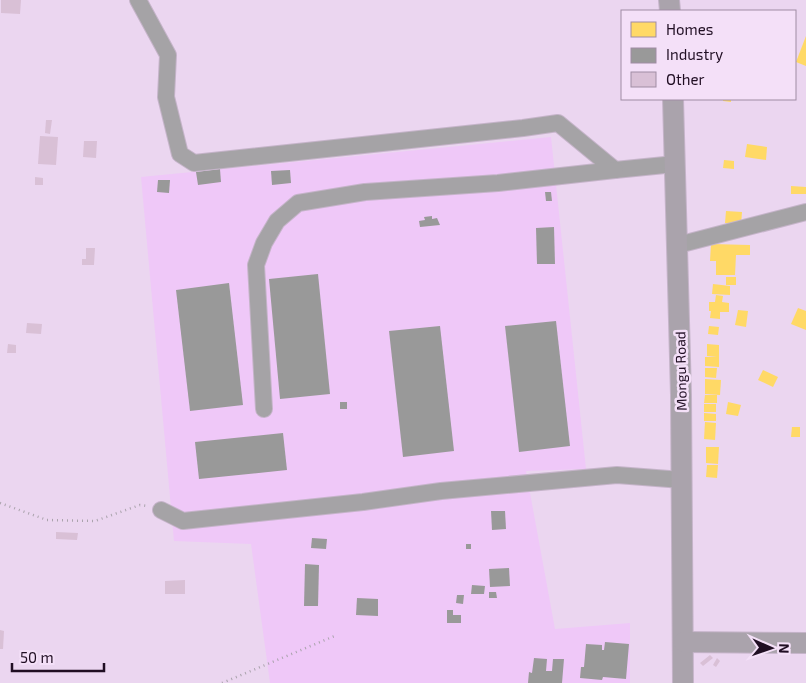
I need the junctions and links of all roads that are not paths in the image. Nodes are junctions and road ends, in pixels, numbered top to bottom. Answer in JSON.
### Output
{"nodes":[{"id":1,"x":138,"y":0,"type":"edge"},
{"id":2,"x":673,"y":100,"type":"edge"},
{"id":3,"x":675,"y":164,"type":"junction"},
{"id":4,"x":615,"y":170,"type":"junction"},
{"id":5,"x":806,"y":212,"type":"edge"},
{"id":6,"x":678,"y":245,"type":"junction"},
{"id":7,"x":264,"y":409,"type":"dead end"},
{"id":8,"x":682,"y":480,"type":"junction"},
{"id":9,"x":161,"y":510,"type":"road end"},
{"id":10,"x":684,"y":642,"type":"junction"},
{"id":11,"x":806,"y":643,"type":"edge"},
{"id":12,"x":683,"y":683,"type":"edge"}],
"edges":[{"from":1,"to":4,"type":"street"},
{"from":2,"to":3,"type":"main road","name":"Mongu Road"},
{"from":3,"to":4,"type":"street"},
{"from":3,"to":6,"type":"main road","name":"Mongu Road"},
{"from":4,"to":7,"type":"street"},
{"from":5,"to":6,"type":"street"},
{"from":6,"to":8,"type":"main road","name":"Mongu Road"},
{"from":8,"to":9,"type":"street"},
{"from":8,"to":10,"type":"main road","name":"Mongu Road"},
{"from":10,"to":11,"type":"main road"},
{"from":10,"to":12,"type":"main road","name":"Mongu Road"}]}
